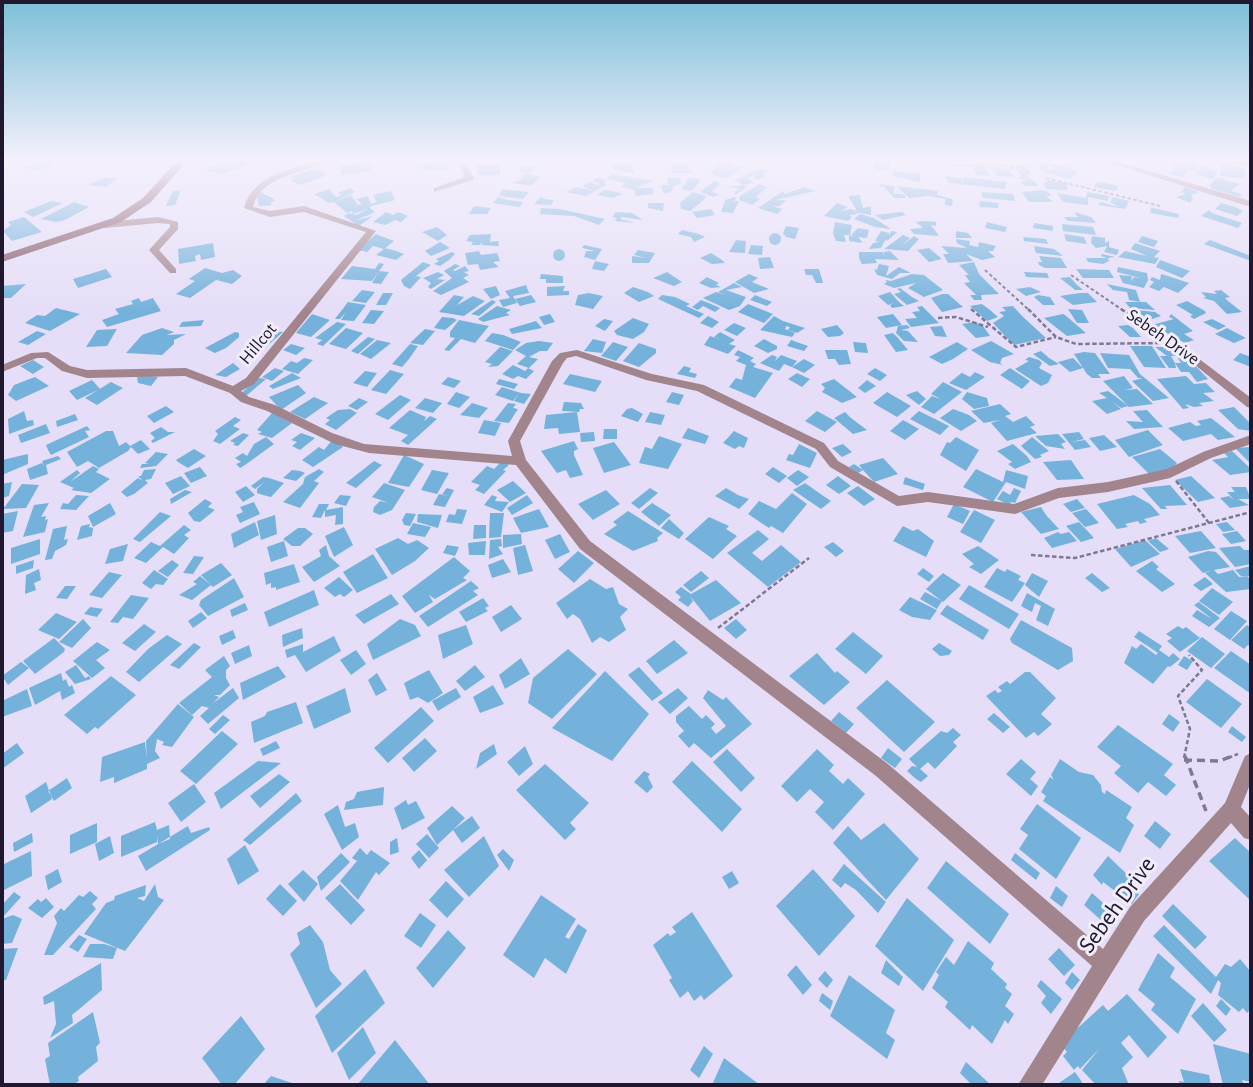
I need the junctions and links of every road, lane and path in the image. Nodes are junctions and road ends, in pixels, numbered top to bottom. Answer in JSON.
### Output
{"nodes":[{"id":1,"x":118,"y":212,"type":"edge"},
{"id":2,"x":130,"y":212,"type":"edge"},
{"id":3,"x":262,"y":212,"type":"edge"},
{"id":4,"x":285,"y":212,"type":"edge"},
{"id":5,"x":311,"y":212,"type":"edge"},
{"id":6,"x":105,"y":225,"type":"junction"},
{"id":7,"x":2,"y":253,"type":"edge"},
{"id":8,"x":2,"y":259,"type":"edge"},
{"id":9,"x":173,"y":271,"type":"dead end"},
{"id":10,"x":985,"y":271,"type":"dead end"},
{"id":11,"x":1071,"y":275,"type":"dead end"},
{"id":12,"x":971,"y":309,"type":"dead end"},
{"id":13,"x":938,"y":318,"type":"dead end"},
{"id":14,"x":991,"y":328,"type":"junction"},
{"id":15,"x":1056,"y":337,"type":"junction"},
{"id":16,"x":1178,"y":346,"type":"junction"},
{"id":17,"x":2,"y":369,"type":"edge"},
{"id":18,"x":234,"y":390,"type":"junction"},
{"id":19,"x":1251,"y":404,"type":"edge"},
{"id":20,"x":1251,"y":439,"type":"edge"},
{"id":21,"x":520,"y":461,"type":"junction"},
{"id":22,"x":1170,"y":473,"type":"junction"},
{"id":23,"x":1251,"y":512,"type":"edge"},
{"id":24,"x":1209,"y":523,"type":"junction"},
{"id":25,"x":1031,"y":555,"type":"dead end"},
{"id":26,"x":809,"y":558,"type":"dead end"},
{"id":27,"x":707,"y":637,"type":"junction"},
{"id":28,"x":1189,"y":655,"type":"dead end"},
{"id":29,"x":1247,"y":757,"type":"edge"},
{"id":30,"x":1184,"y":760,"type":"junction"},
{"id":31,"x":1231,"y":810,"type":"junction"},
{"id":32,"x":1214,"y":830,"type":"junction"},
{"id":33,"x":1251,"y":831,"type":"edge"},
{"id":34,"x":1105,"y":964,"type":"junction"},
{"id":35,"x":1030,"y":1085,"type":"edge"}],
"edges":[{"from":1,"to":7,"type":"main road"},
{"from":2,"to":6,"type":"main road"},
{"from":3,"to":4,"type":"street","name":"Hillcot"},
{"from":5,"to":18,"type":"street","name":"Hillcot"},
{"from":6,"to":8,"type":"main road"},
{"from":6,"to":9,"type":"street"},
{"from":10,"to":15,"type":"path"},
{"from":11,"to":16,"type":"path","name":"Sebeh Drive"},
{"from":12,"to":14,"type":"path"},
{"from":13,"to":14,"type":"path"},
{"from":14,"to":15,"type":"path"},
{"from":15,"to":16,"type":"path"},
{"from":16,"to":19,"type":"street","name":"Sebeh Drive"},
{"from":17,"to":18,"type":"street","name":"Hillcot"},
{"from":18,"to":21,"type":"street"},
{"from":20,"to":22,"type":"street"},
{"from":21,"to":22,"type":"street"},
{"from":21,"to":27,"type":"street"},
{"from":22,"to":24,"type":"path"},
{"from":23,"to":24,"type":"path"},
{"from":24,"to":25,"type":"path"},
{"from":26,"to":27,"type":"path"},
{"from":27,"to":34,"type":"street"},
{"from":28,"to":30,"type":"path"},
{"from":29,"to":30,"type":"path"},
{"from":29,"to":31,"type":"street","name":"Sebeh Drive"},
{"from":30,"to":32,"type":"path"},
{"from":31,"to":32,"type":"street","name":"Sebeh Drive"},
{"from":31,"to":33,"type":"street"},
{"from":32,"to":34,"type":"street","name":"Sebeh Drive"},
{"from":34,"to":35,"type":"street","name":"Sebeh Drive"}]}
